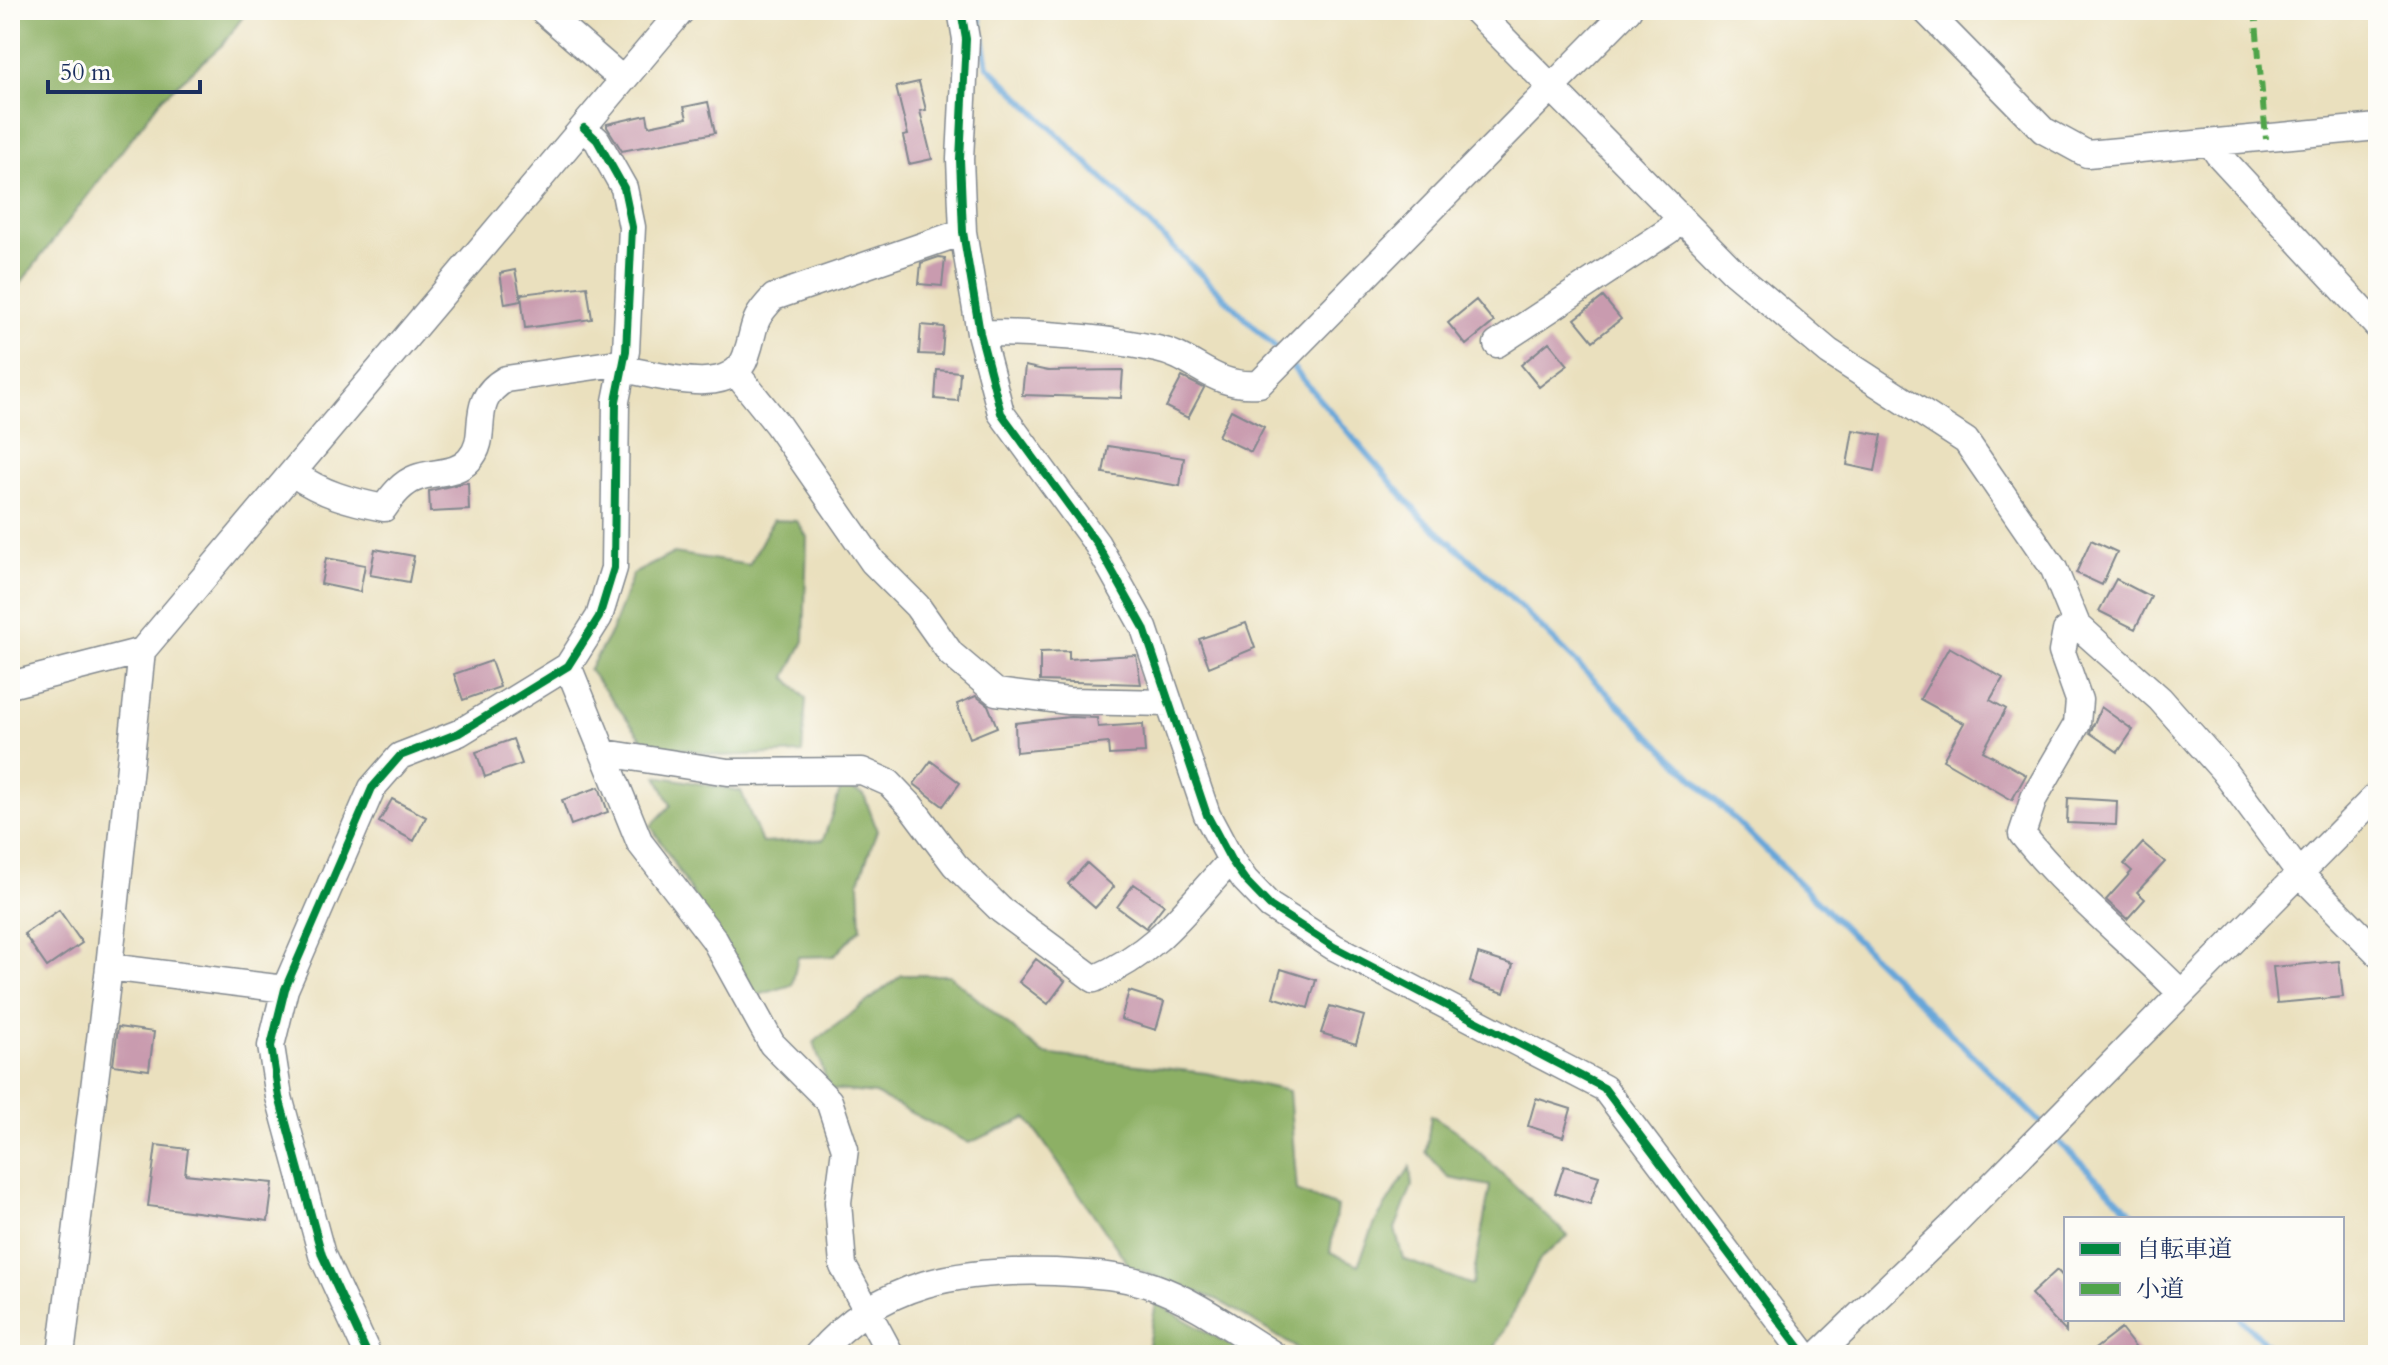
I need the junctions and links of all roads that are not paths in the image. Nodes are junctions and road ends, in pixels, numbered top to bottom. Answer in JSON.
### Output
{"nodes":[{"id":1,"x":542,"y":10,"type":"edge"},
{"id":2,"x":682,"y":10,"type":"edge"},
{"id":3,"x":961,"y":10,"type":"edge"},
{"id":4,"x":1475,"y":10,"type":"edge"},
{"id":5,"x":1628,"y":10,"type":"edge"},
{"id":6,"x":1925,"y":10,"type":"edge"},
{"id":7,"x":623,"y":80,"type":"junction"},
{"id":8,"x":1552,"y":86,"type":"junction"},
{"id":9,"x":2378,"y":127,"type":"edge"},
{"id":10,"x":584,"y":128,"type":"junction"},
{"id":11,"x":2211,"y":143,"type":"junction"},
{"id":12,"x":1679,"y":216,"type":"junction"},
{"id":13,"x":963,"y":232,"type":"junction"},
{"id":14,"x":2378,"y":327,"type":"edge"},
{"id":15,"x":980,"y":333,"type":"junction"},
{"id":16,"x":1497,"y":344,"type":"dead end"},
{"id":17,"x":622,"y":369,"type":"junction"},
{"id":18,"x":736,"y":373,"type":"junction"},
{"id":19,"x":294,"y":474,"type":"junction"},
{"id":20,"x":2077,"y":625,"type":"junction"},
{"id":21,"x":142,"y":651,"type":"junction"},
{"id":22,"x":568,"y":666,"type":"junction"},
{"id":23,"x":10,"y":685,"type":"edge"},
{"id":24,"x":1169,"y":703,"type":"junction"},
{"id":25,"x":605,"y":753,"type":"junction"},
{"id":26,"x":2378,"y":794,"type":"edge"},
{"id":27,"x":1231,"y":860,"type":"junction"},
{"id":28,"x":2299,"y":873,"type":"junction"},
{"id":29,"x":2378,"y":953,"type":"edge"},
{"id":30,"x":109,"y":967,"type":"junction"},
{"id":31,"x":285,"y":989,"type":"junction"},
{"id":32,"x":2181,"y":993,"type":"junction"},
{"id":33,"x":865,"y":1311,"type":"junction"},
{"id":34,"x":61,"y":1355,"type":"edge"},
{"id":35,"x":368,"y":1355,"type":"edge"},
{"id":36,"x":817,"y":1355,"type":"edge"},
{"id":37,"x":891,"y":1355,"type":"edge"},
{"id":38,"x":1274,"y":1355,"type":"edge"},
{"id":39,"x":1805,"y":1355,"type":"edge"},
{"id":40,"x":1818,"y":1355,"type":"edge"}],
"edges":[{"from":1,"to":7,"type":"street"},
{"from":2,"to":7,"type":"street"},
{"from":3,"to":13,"type":"street"},
{"from":4,"to":8,"type":"street"},
{"from":5,"to":8,"type":"street"},
{"from":6,"to":11,"type":"street"},
{"from":7,"to":10,"type":"street"},
{"from":8,"to":12,"type":"street"},
{"from":8,"to":15,"type":"street"},
{"from":9,"to":11,"type":"street"},
{"from":10,"to":17,"type":"street"},
{"from":10,"to":19,"type":"street"},
{"from":11,"to":14,"type":"street"},
{"from":12,"to":16,"type":"street"},
{"from":12,"to":20,"type":"street"},
{"from":13,"to":15,"type":"street"},
{"from":13,"to":18,"type":"street"},
{"from":15,"to":24,"type":"street"},
{"from":17,"to":18,"type":"street"},
{"from":17,"to":19,"type":"street"},
{"from":17,"to":22,"type":"street"},
{"from":18,"to":24,"type":"street"},
{"from":19,"to":21,"type":"street"},
{"from":20,"to":28,"type":"street"},
{"from":20,"to":32,"type":"street"},
{"from":21,"to":23,"type":"street"},
{"from":21,"to":30,"type":"street"},
{"from":22,"to":25,"type":"street"},
{"from":22,"to":31,"type":"street"},
{"from":24,"to":27,"type":"street"},
{"from":25,"to":27,"type":"street"},
{"from":25,"to":33,"type":"street"},
{"from":26,"to":28,"type":"street"},
{"from":27,"to":39,"type":"street"},
{"from":28,"to":29,"type":"street"},
{"from":28,"to":32,"type":"street"},
{"from":30,"to":31,"type":"street"},
{"from":30,"to":34,"type":"street"},
{"from":31,"to":35,"type":"street"},
{"from":32,"to":40,"type":"street"},
{"from":33,"to":36,"type":"street"},
{"from":33,"to":37,"type":"street"},
{"from":33,"to":38,"type":"street"}]}
